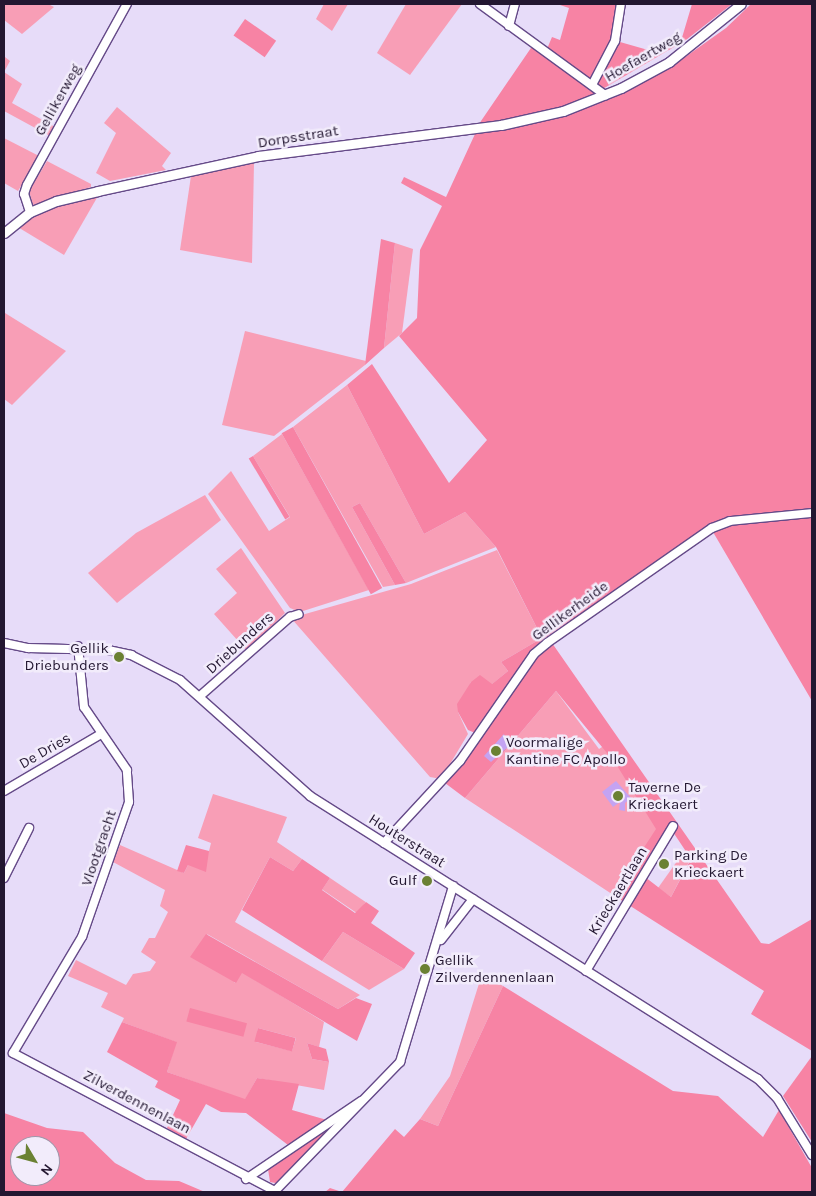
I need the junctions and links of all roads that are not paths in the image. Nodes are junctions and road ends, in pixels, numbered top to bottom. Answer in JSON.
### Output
{"nodes":[{"id":1,"x":127,"y":4,"type":"edge"},
{"id":2,"x":480,"y":4,"type":"edge"},
{"id":3,"x":515,"y":4,"type":"edge"},
{"id":4,"x":621,"y":4,"type":"edge"},
{"id":5,"x":741,"y":4,"type":"edge"},
{"id":6,"x":509,"y":26,"type":"junction"},
{"id":7,"x":592,"y":85,"type":"junction"},
{"id":8,"x":605,"y":95,"type":"junction"},
{"id":9,"x":30,"y":212,"type":"junction"},
{"id":10,"x":4,"y":233,"type":"edge"},
{"id":11,"x":812,"y":513,"type":"edge"},
{"id":12,"x":299,"y":614,"type":"dead end"},
{"id":13,"x":4,"y":643,"type":"edge"},
{"id":14,"x":78,"y":646,"type":"junction"},
{"id":15,"x":200,"y":696,"type":"junction"},
{"id":16,"x":101,"y":734,"type":"junction"},
{"id":17,"x":4,"y":791,"type":"edge"},
{"id":18,"x":673,"y":826,"type":"dead end"},
{"id":19,"x":30,"y":828,"type":"dead end"},
{"id":20,"x":384,"y":843,"type":"junction"},
{"id":21,"x":4,"y":874,"type":"edge"},
{"id":22,"x":453,"y":886,"type":"junction"},
{"id":23,"x":473,"y":899,"type":"junction"},
{"id":24,"x":438,"y":943,"type":"junction"},
{"id":25,"x":586,"y":971,"type":"junction"},
{"id":26,"x":13,"y":1053,"type":"junction"},
{"id":27,"x":4,"y":1054,"type":"edge"},
{"id":28,"x":365,"y":1098,"type":"junction"},
{"id":29,"x":812,"y":1155,"type":"edge"},
{"id":30,"x":246,"y":1179,"type":"junction"},
{"id":31,"x":275,"y":1191,"type":"edge"}],
"edges":[{"from":1,"to":9,"type":"street","name":"Gellikerweg"},
{"from":2,"to":6,"type":"street"},
{"from":3,"to":6,"type":"street"},
{"from":4,"to":7,"type":"street"},
{"from":5,"to":8,"type":"street","name":"Hoefaertweg"},
{"from":6,"to":7,"type":"street"},
{"from":7,"to":8,"type":"street"},
{"from":8,"to":9,"type":"street","name":"Dorpsstraat"},
{"from":9,"to":10,"type":"street","name":"Dorpsstraat"},
{"from":11,"to":20,"type":"street","name":"Gellikerheide"},
{"from":12,"to":15,"type":"street","name":"Driebunders"},
{"from":13,"to":14,"type":"street","name":"Houterstraat"},
{"from":14,"to":15,"type":"street","name":"Houterstraat"},
{"from":14,"to":16,"type":"street","name":"Vlootgracht"},
{"from":15,"to":20,"type":"street","name":"Houterstraat"},
{"from":16,"to":17,"type":"street","name":"De Dries"},
{"from":16,"to":26,"type":"street","name":"Vlootgracht"},
{"from":18,"to":25,"type":"street","name":"Krieckaertlaan"},
{"from":19,"to":21,"type":"street"},
{"from":20,"to":22,"type":"street","name":"Houterstraat"},
{"from":22,"to":23,"type":"street","name":"Houterstraat"},
{"from":22,"to":24,"type":"street","name":"Zilverdennenlaan"},
{"from":23,"to":24,"type":"street","name":"Zilverdennenlaan"},
{"from":23,"to":25,"type":"street","name":"Houterstraat"},
{"from":24,"to":28,"type":"street","name":"Zilverdennenlaan"},
{"from":25,"to":29,"type":"street","name":"Houterstraat"},
{"from":26,"to":27,"type":"street"},
{"from":26,"to":30,"type":"street","name":"Zilverdennenlaan"},
{"from":28,"to":30,"type":"street","name":"Zilverdennenlaan"},
{"from":28,"to":31,"type":"street","name":"Zilverdennenlaan"},
{"from":30,"to":31,"type":"street","name":"Zilverdennenlaan"}]}
